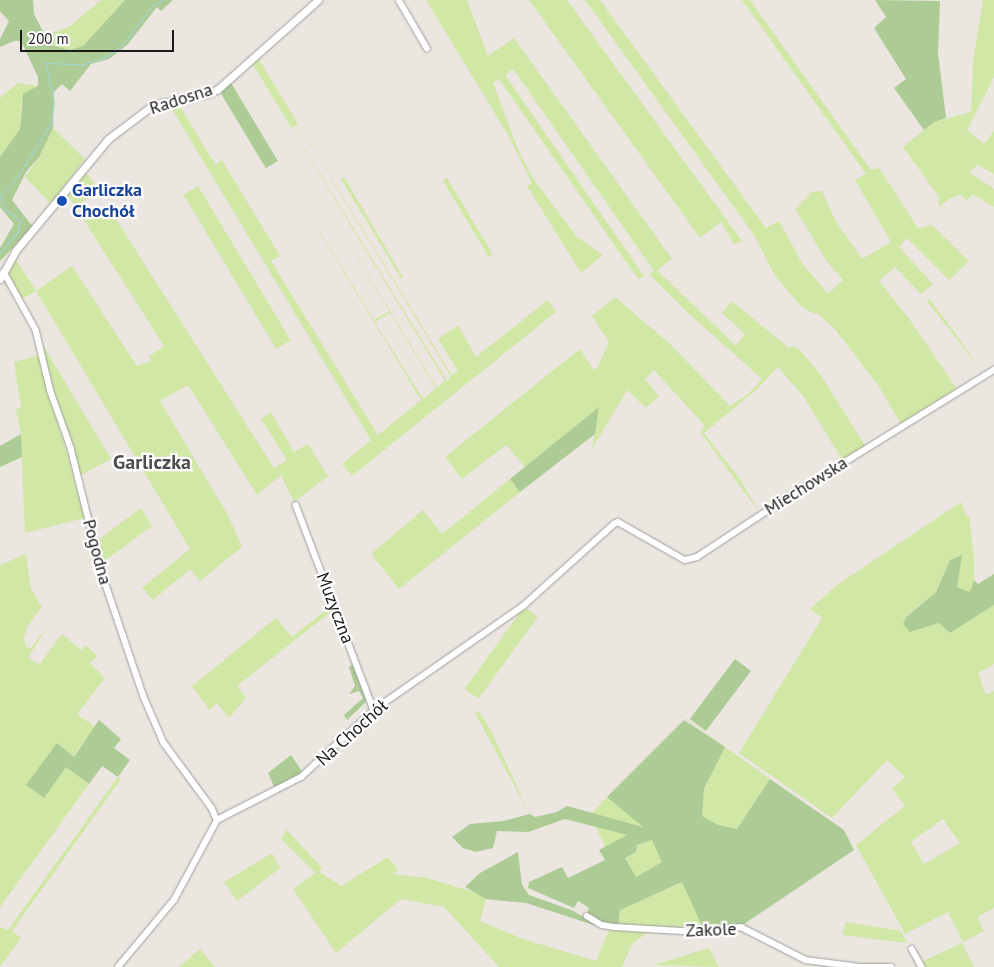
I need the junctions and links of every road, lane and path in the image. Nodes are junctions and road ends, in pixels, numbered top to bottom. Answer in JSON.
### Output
{"nodes":[{"id":1,"x":318,"y":0,"type":"edge"},
{"id":2,"x":399,"y":0,"type":"edge"},
{"id":3,"x":428,"y":48,"type":"dead end"},
{"id":4,"x":2,"y":276,"type":"edge"},
{"id":5,"x":994,"y":370,"type":"edge"},
{"id":6,"x":296,"y":505,"type":"dead end"},
{"id":7,"x":618,"y":522,"type":"joint"},
{"id":8,"x":374,"y":710,"type":"junction"},
{"id":9,"x":217,"y":820,"type":"junction"},
{"id":10,"x":587,"y":916,"type":"dead end"},
{"id":11,"x":912,"y":950,"type":"dead end"},
{"id":12,"x":118,"y":967,"type":"edge"},
{"id":13,"x":891,"y":967,"type":"edge"},
{"id":14,"x":922,"y":967,"type":"edge"}],
"edges":[{"from":1,"to":4,"type":"street","name":"Radosna"},
{"from":2,"to":3,"type":"street"},
{"from":4,"to":9,"type":"street","name":"Pogodna"},
{"from":5,"to":7,"type":"street","name":"Miechowska"},
{"from":6,"to":8,"type":"street","name":"Muzyczna"},
{"from":7,"to":8,"type":"street","name":"Na Chochół"},
{"from":8,"to":9,"type":"street","name":"Na Chochół"},
{"from":9,"to":12,"type":"street"},
{"from":10,"to":13,"type":"street","name":"Zakole"},
{"from":11,"to":14,"type":"street"}]}
